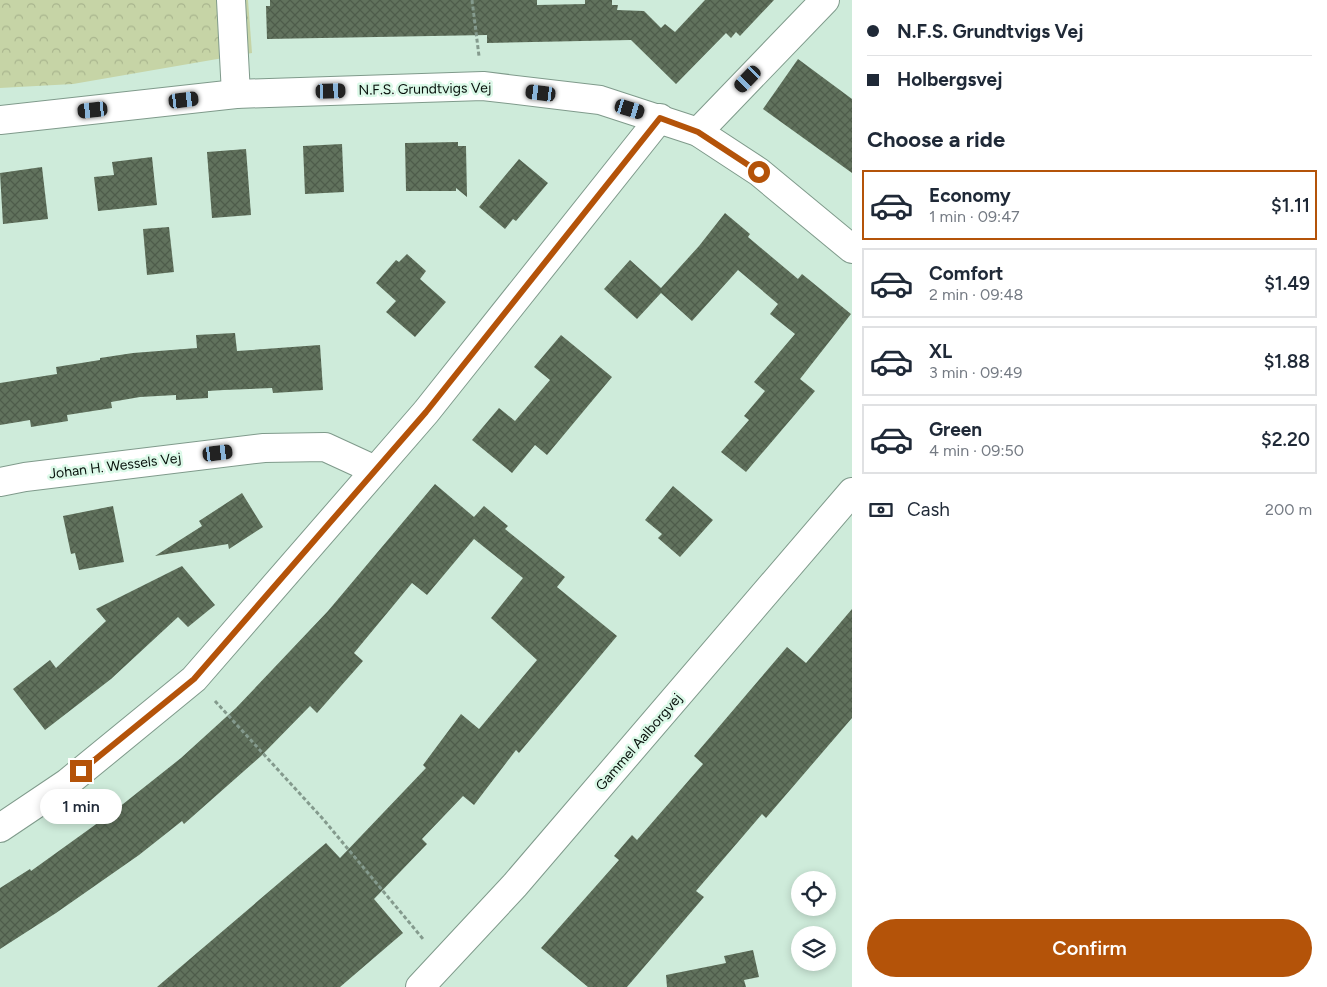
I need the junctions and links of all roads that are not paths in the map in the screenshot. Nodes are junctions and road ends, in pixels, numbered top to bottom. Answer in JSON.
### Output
{"nodes":[{"id":1,"x":231,"y":0,"type":"edge"},
{"id":2,"x":825,"y":0,"type":"edge"},
{"id":3,"x":236,"y":94,"type":"junction"},
{"id":4,"x":660,"y":118,"type":"junction"},
{"id":5,"x":0,"y":120,"type":"edge"},
{"id":6,"x":698,"y":132,"type":"junction"},
{"id":7,"x":852,"y":249,"type":"edge"},
{"id":8,"x":375,"y":470,"type":"junction"},
{"id":9,"x":0,"y":482,"type":"edge"},
{"id":10,"x":852,"y":492,"type":"edge"},
{"id":11,"x":0,"y":828,"type":"edge"},
{"id":12,"x":420,"y":987,"type":"edge"}],
"edges":[{"from":1,"to":3,"type":"street"},
{"from":2,"to":6,"type":"street"},
{"from":3,"to":4,"type":"street","name":"N.F.S. Grundtvigs Vej"},
{"from":3,"to":5,"type":"street","name":"N.F.S. Grundtvigs Vej"},
{"from":4,"to":6,"type":"street","name":"N.F.S. Grundtvigs Vej"},
{"from":4,"to":8,"type":"street"},
{"from":6,"to":7,"type":"street","name":"N.F.S. Grundtvigs Vej"},
{"from":8,"to":9,"type":"street","name":"Johan H. Wessels Vej"},
{"from":8,"to":11,"type":"street"},
{"from":10,"to":12,"type":"street","name":"Gammel Aalborgvej"}]}
